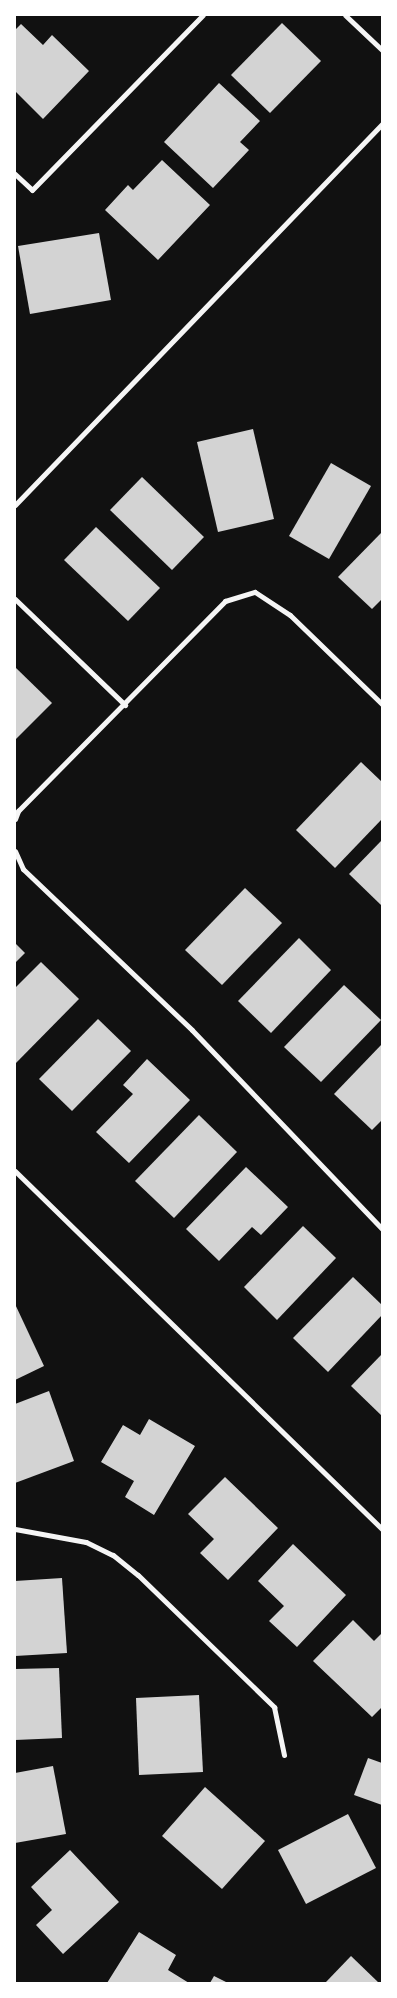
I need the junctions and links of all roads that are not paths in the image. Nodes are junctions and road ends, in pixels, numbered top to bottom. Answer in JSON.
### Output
{"nodes":[{"id":1,"x":203,"y":15,"type":"edge"},
{"id":2,"x":345,"y":15,"type":"edge"},
{"id":3,"x":382,"y":50,"type":"edge"},
{"id":4,"x":382,"y":124,"type":"edge"},
{"id":5,"x":15,"y":174,"type":"edge"},
{"id":6,"x":15,"y":505,"type":"edge"},
{"id":7,"x":15,"y":599,"type":"edge"},
{"id":8,"x":382,"y":704,"type":"edge"},
{"id":9,"x":125,"y":705,"type":"junction"},
{"id":10,"x":15,"y":819,"type":"edge"},
{"id":11,"x":15,"y":850,"type":"edge"},
{"id":12,"x":15,"y":1171,"type":"edge"},
{"id":13,"x":382,"y":1229,"type":"edge"},
{"id":14,"x":15,"y":1529,"type":"edge"},
{"id":15,"x":382,"y":1530,"type":"edge"},
{"id":16,"x":284,"y":1755,"type":"dead end"}],
"edges":[{"from":1,"to":5,"type":"street"},
{"from":2,"to":3,"type":"street"},
{"from":4,"to":6,"type":"street"},
{"from":7,"to":9,"type":"street"},
{"from":8,"to":9,"type":"street"},
{"from":9,"to":10,"type":"street"},
{"from":11,"to":13,"type":"street"},
{"from":12,"to":15,"type":"street"},
{"from":14,"to":16,"type":"street"}]}
